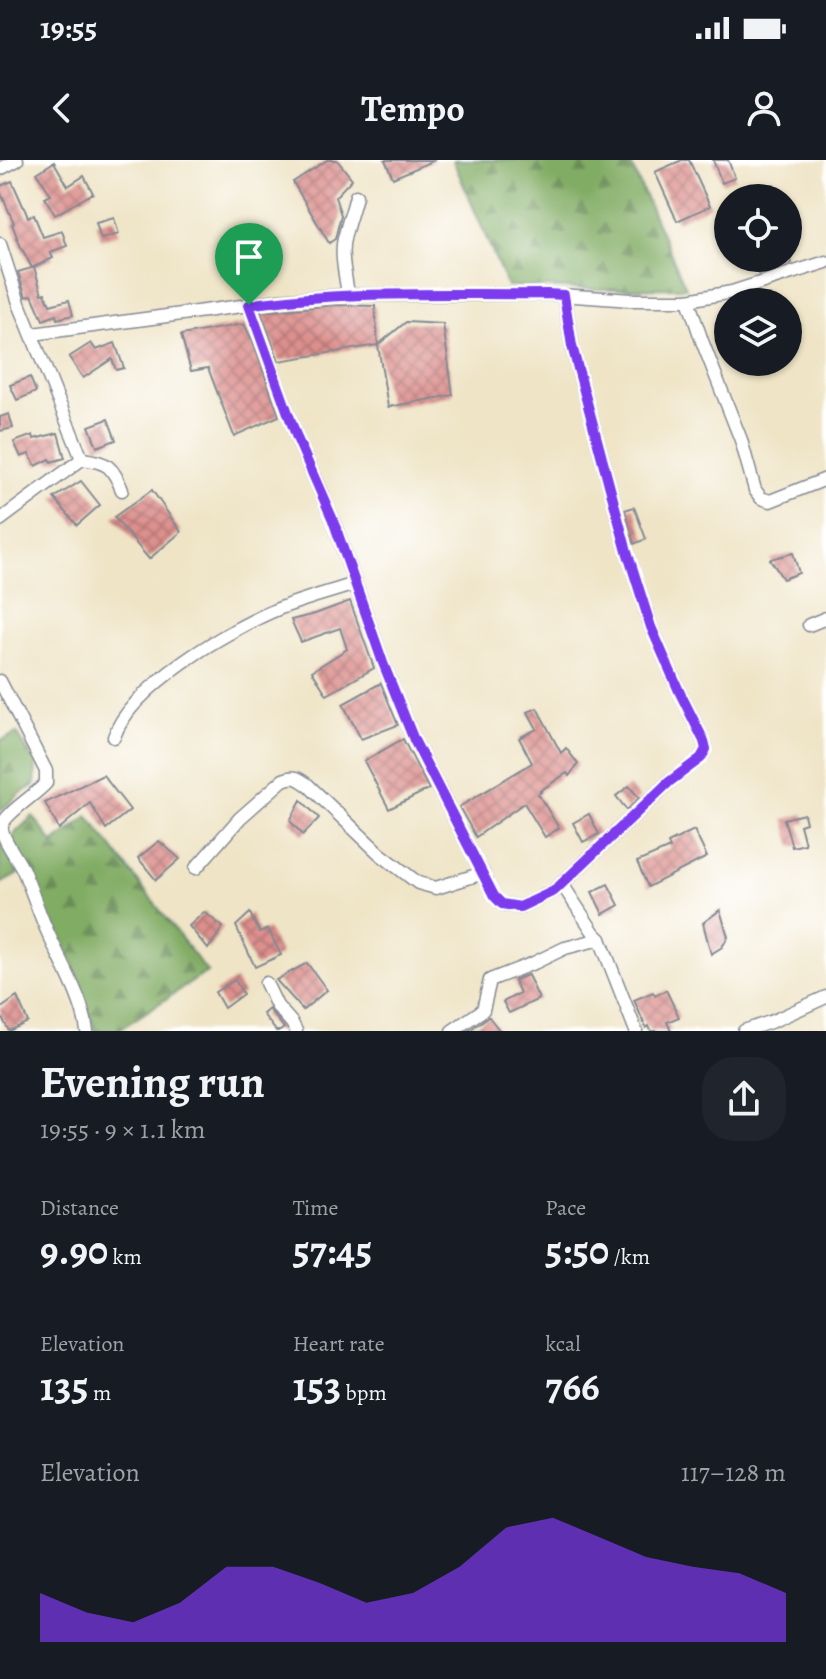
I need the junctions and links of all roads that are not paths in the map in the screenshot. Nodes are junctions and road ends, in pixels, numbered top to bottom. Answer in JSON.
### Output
{"nodes":[{"id":1,"x":17,"y":160,"type":"edge"},
{"id":2,"x":0,"y":169,"type":"edge"},
{"id":3,"x":356,"y":196,"type":"dead end"},
{"id":4,"x":0,"y":244,"type":"edge"},
{"id":5,"x":826,"y":262,"type":"edge"},
{"id":6,"x":348,"y":295,"type":"junction"},
{"id":7,"x":564,"y":295,"type":"junction"},
{"id":8,"x":688,"y":300,"type":"junction"},
{"id":9,"x":249,"y":305,"type":"junction"},
{"id":10,"x":33,"y":334,"type":"junction"},
{"id":11,"x":82,"y":459,"type":"junction"},
{"id":12,"x":826,"y":479,"type":"edge"},
{"id":13,"x":122,"y":490,"type":"dead end"},
{"id":14,"x":0,"y":520,"type":"edge"},
{"id":15,"x":355,"y":584,"type":"junction"},
{"id":16,"x":826,"y":618,"type":"edge"},
{"id":17,"x":809,"y":625,"type":"dead end"},
{"id":18,"x":0,"y":681,"type":"edge"},
{"id":19,"x":114,"y":737,"type":"dead end"},
{"id":20,"x":196,"y":868,"type":"dead end"},
{"id":21,"x":483,"y":873,"type":"junction"},
{"id":22,"x":562,"y":884,"type":"junction"},
{"id":23,"x":600,"y":939,"type":"junction"},
{"id":24,"x":266,"y":983,"type":"dead end"},
{"id":25,"x":826,"y":997,"type":"edge"},
{"id":26,"x":87,"y":1031,"type":"edge"},
{"id":27,"x":296,"y":1031,"type":"edge"},
{"id":28,"x":452,"y":1031,"type":"edge"},
{"id":29,"x":636,"y":1031,"type":"edge"},
{"id":30,"x":744,"y":1031,"type":"edge"}],
"edges":[{"from":1,"to":2,"type":"street"},
{"from":3,"to":6,"type":"street"},
{"from":4,"to":10,"type":"street"},
{"from":5,"to":8,"type":"street"},
{"from":6,"to":7,"type":"street"},
{"from":6,"to":9,"type":"street"},
{"from":7,"to":8,"type":"street"},
{"from":7,"to":22,"type":"street"},
{"from":8,"to":12,"type":"street"},
{"from":9,"to":10,"type":"street"},
{"from":9,"to":15,"type":"street"},
{"from":10,"to":11,"type":"street"},
{"from":11,"to":13,"type":"street"},
{"from":11,"to":14,"type":"street"},
{"from":15,"to":19,"type":"street"},
{"from":15,"to":21,"type":"street"},
{"from":16,"to":17,"type":"street"},
{"from":18,"to":26,"type":"street"},
{"from":20,"to":21,"type":"street"},
{"from":21,"to":22,"type":"street"},
{"from":22,"to":23,"type":"street"},
{"from":23,"to":28,"type":"street"},
{"from":23,"to":29,"type":"street"},
{"from":24,"to":27,"type":"street"},
{"from":25,"to":30,"type":"street"}]}
